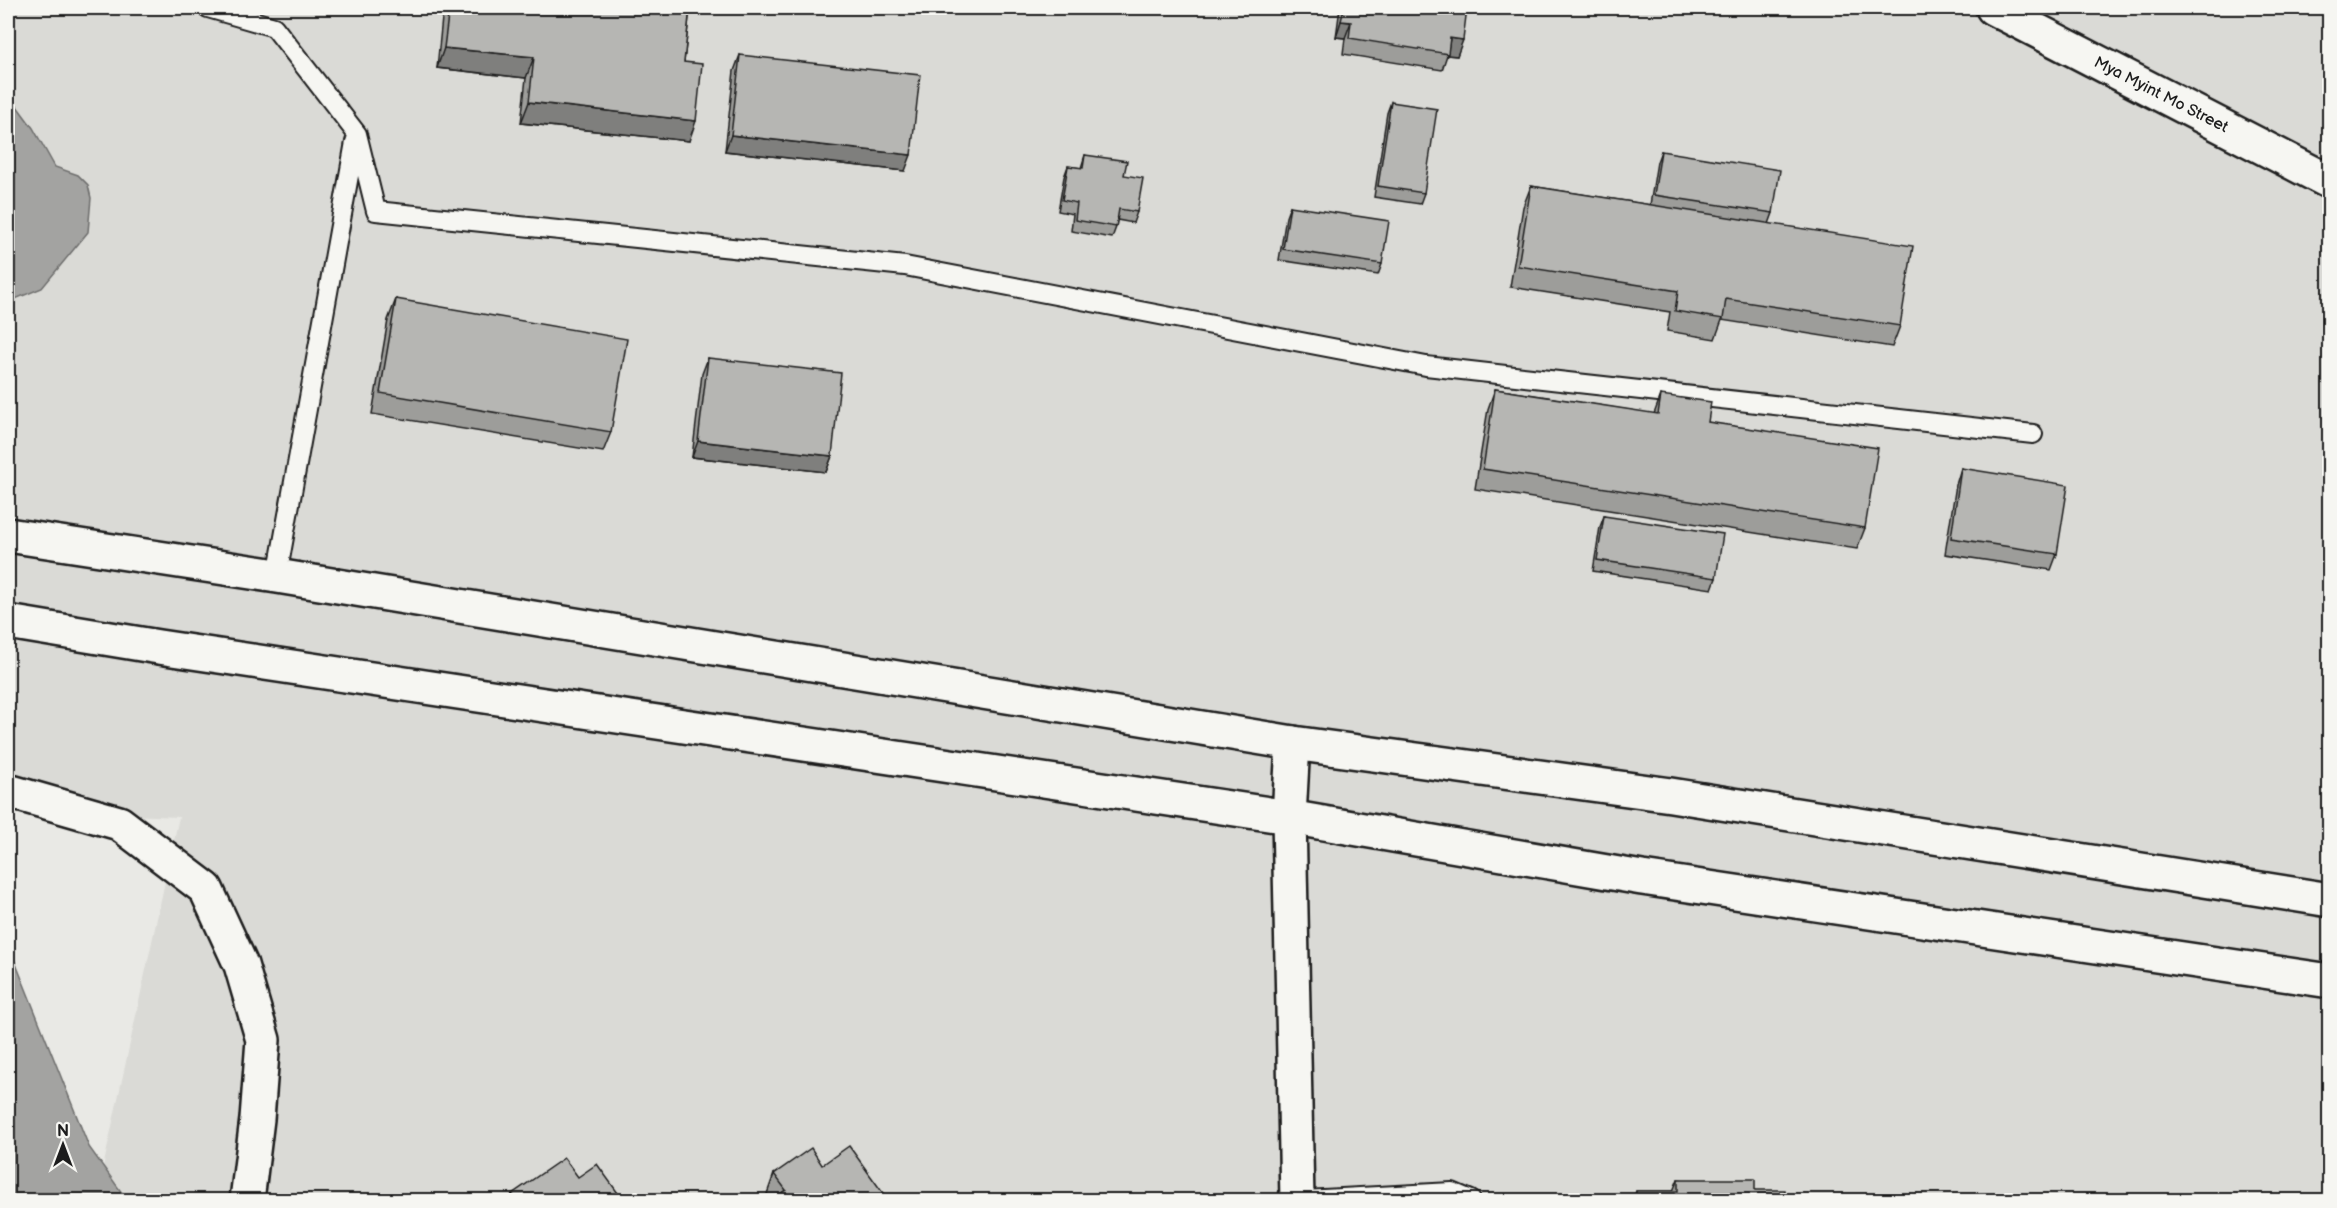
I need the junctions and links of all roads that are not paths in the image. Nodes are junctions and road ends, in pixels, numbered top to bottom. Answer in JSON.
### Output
{"nodes":[{"id":1,"x":208,"y":8,"type":"edge"},
{"id":2,"x":1993,"y":8,"type":"edge"},
{"id":3,"x":357,"y":134,"type":"junction"},
{"id":4,"x":2330,"y":182,"type":"edge"},
{"id":5,"x":2032,"y":434,"type":"dead end"},
{"id":6,"x":8,"y":535,"type":"edge"},
{"id":7,"x":276,"y":576,"type":"junction"},
{"id":8,"x":8,"y":622,"type":"edge"},
{"id":9,"x":1293,"y":743,"type":"junction"},
{"id":10,"x":8,"y":791,"type":"edge"},
{"id":11,"x":1289,"y":817,"type":"junction"},
{"id":12,"x":2330,"y":900,"type":"edge"},
{"id":13,"x":2330,"y":981,"type":"edge"},
{"id":14,"x":247,"y":1200,"type":"edge"},
{"id":15,"x":1297,"y":1200,"type":"edge"},
{"id":16,"x":1305,"y":1200,"type":"edge"},
{"id":17,"x":1471,"y":1200,"type":"edge"}],
"edges":[{"from":1,"to":3,"type":"lane"},
{"from":2,"to":4,"type":"main road","name":"Mya Myint Mo Street"},
{"from":3,"to":5,"type":"lane"},
{"from":3,"to":7,"type":"lane"},
{"from":6,"to":7,"type":"main road"},
{"from":7,"to":9,"type":"main road"},
{"from":8,"to":11,"type":"main road"},
{"from":9,"to":11,"type":"main road"},
{"from":9,"to":12,"type":"main road"},
{"from":10,"to":14,"type":"main road"},
{"from":11,"to":13,"type":"main road"},
{"from":11,"to":15,"type":"main road"},
{"from":16,"to":17,"type":"lane"}]}
